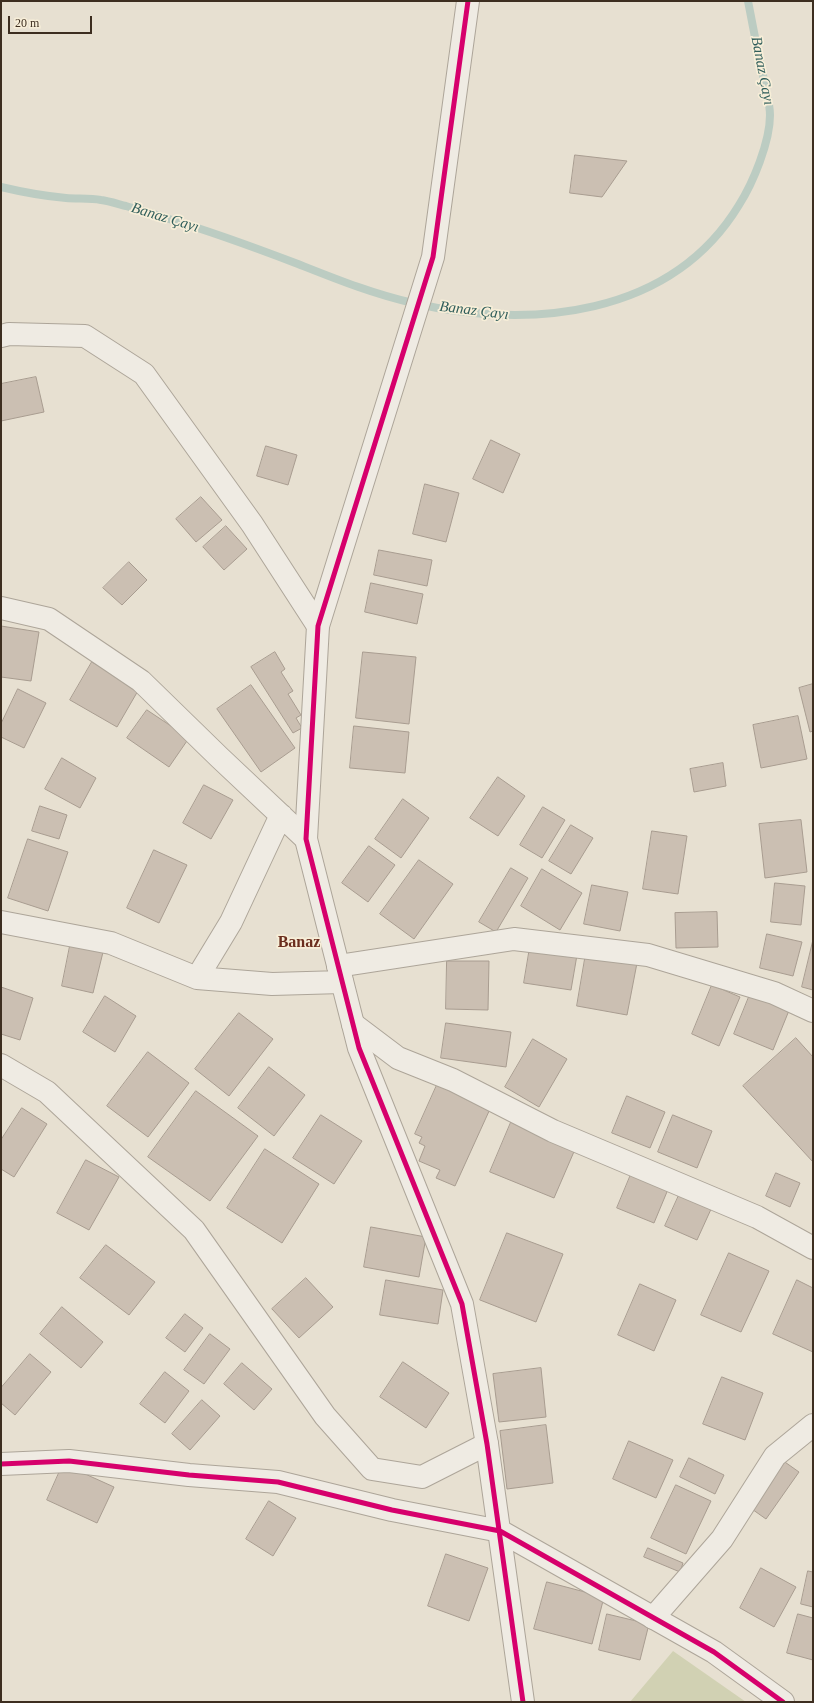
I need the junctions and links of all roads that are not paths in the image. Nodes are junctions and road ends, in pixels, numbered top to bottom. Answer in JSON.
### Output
{"nodes":[{"id":1,"x":468,"y":1,"type":"edge"},
{"id":2,"x":1,"y":336,"type":"edge"},
{"id":3,"x":1,"y":608,"type":"edge"},
{"id":4,"x":318,"y":626,"type":"junction"},
{"id":5,"x":281,"y":815,"type":"junction"},
{"id":6,"x":306,"y":839,"type":"junction"},
{"id":7,"x":1,"y":922,"type":"edge"},
{"id":8,"x":340,"y":974,"type":"junction"},
{"id":9,"x":196,"y":978,"type":"junction"},
{"id":10,"x":813,"y":1011,"type":"edge"},
{"id":11,"x":353,"y":1024,"type":"junction"},
{"id":12,"x":1,"y":1065,"type":"edge"},
{"id":13,"x":813,"y":1248,"type":"edge"},
{"id":14,"x":813,"y":1425,"type":"edge"},
{"id":15,"x":487,"y":1444,"type":"junction"},
{"id":16,"x":1,"y":1464,"type":"edge"},
{"id":17,"x":500,"y":1531,"type":"junction"},
{"id":18,"x":653,"y":1618,"type":"junction"},
{"id":19,"x":522,"y":1702,"type":"edge"},
{"id":20,"x":783,"y":1702,"type":"edge"}],
"edges":[{"from":1,"to":4,"type":"street"},
{"from":2,"to":4,"type":"street"},
{"from":3,"to":5,"type":"street"},
{"from":4,"to":6,"type":"street"},
{"from":5,"to":6,"type":"street"},
{"from":5,"to":9,"type":"street"},
{"from":6,"to":8,"type":"street"},
{"from":7,"to":9,"type":"street"},
{"from":8,"to":9,"type":"street"},
{"from":8,"to":10,"type":"street"},
{"from":8,"to":11,"type":"street"},
{"from":11,"to":13,"type":"street"},
{"from":11,"to":15,"type":"street"},
{"from":12,"to":15,"type":"street"},
{"from":14,"to":18,"type":"street"},
{"from":15,"to":17,"type":"street"},
{"from":16,"to":17,"type":"street"},
{"from":17,"to":18,"type":"street"},
{"from":17,"to":19,"type":"street"},
{"from":18,"to":20,"type":"street"}]}
